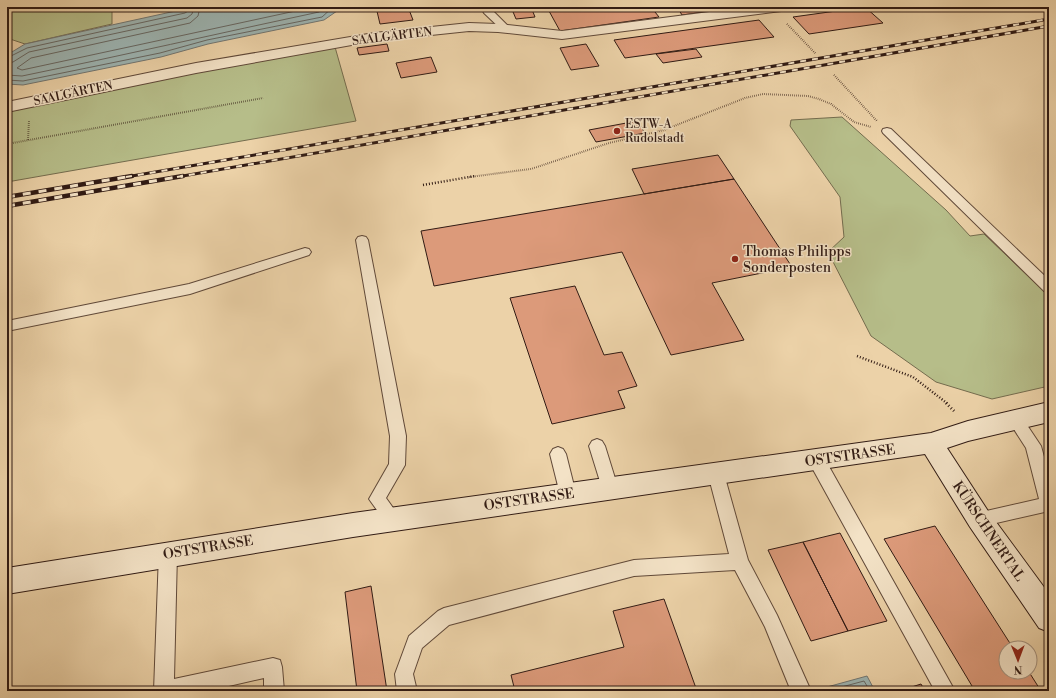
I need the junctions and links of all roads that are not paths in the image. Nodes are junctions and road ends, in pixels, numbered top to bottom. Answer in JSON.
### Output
{"nodes":[{"id":1,"x":485,"y":7,"type":"edge"},
{"id":2,"x":777,"y":8,"type":"edge"},
{"id":3,"x":506,"y":29,"type":"junction"},
{"id":4,"x":7,"y":107,"type":"edge"},
{"id":5,"x":886,"y":131,"type":"road end"},
{"id":6,"x":362,"y":240,"type":"dead end"},
{"id":7,"x":305,"y":252,"type":"dead end"},
{"id":8,"x":1049,"y":288,"type":"edge"},
{"id":9,"x":7,"y":326,"type":"edge"},
{"id":10,"x":1049,"y":412,"type":"edge"},
{"id":11,"x":1016,"y":420,"type":"junction"},
{"id":12,"x":931,"y":444,"type":"junction"},
{"id":13,"x":597,"y":446,"type":"dead end"},
{"id":14,"x":558,"y":454,"type":"dead end"},
{"id":15,"x":816,"y":459,"type":"junction"},
{"id":16,"x":716,"y":474,"type":"junction"},
{"id":17,"x":610,"y":488,"type":"junction"},
{"id":18,"x":568,"y":494,"type":"junction"},
{"id":19,"x":1049,"y":504,"type":"edge"},
{"id":20,"x":393,"y":519,"type":"junction"},
{"id":21,"x":979,"y":519,"type":"junction"},
{"id":22,"x":168,"y":553,"type":"junction"},
{"id":23,"x":740,"y":562,"type":"junction"},
{"id":24,"x":7,"y":582,"type":"edge"},
{"id":25,"x":1049,"y":618,"type":"edge"},
{"id":26,"x":164,"y":691,"type":"edge"},
{"id":27,"x":274,"y":691,"type":"edge"},
{"id":28,"x":407,"y":691,"type":"edge"},
{"id":29,"x":801,"y":691,"type":"edge"},
{"id":30,"x":945,"y":691,"type":"edge"}],
"edges":[{"from":1,"to":3,"type":"lane"},
{"from":2,"to":3,"type":"street","name":"SAALGÄRTEN"},
{"from":3,"to":4,"type":"street","name":"SAALGÄRTEN"},
{"from":5,"to":8,"type":"lane"},
{"from":6,"to":20,"type":"lane"},
{"from":7,"to":9,"type":"lane"},
{"from":10,"to":11,"type":"street","name":"OSTSTRASSE"},
{"from":11,"to":12,"type":"street","name":"OSTSTRASSE"},
{"from":11,"to":19,"type":"lane"},
{"from":12,"to":15,"type":"street","name":"OSTSTRASSE"},
{"from":12,"to":21,"type":"street","name":"KÜRSCHNERTAL"},
{"from":13,"to":17,"type":"lane"},
{"from":14,"to":18,"type":"lane"},
{"from":15,"to":16,"type":"street","name":"OSTSTRASSE"},
{"from":15,"to":30,"type":"lane"},
{"from":16,"to":17,"type":"street","name":"OSTSTRASSE"},
{"from":16,"to":23,"type":"lane"},
{"from":17,"to":18,"type":"street","name":"OSTSTRASSE"},
{"from":18,"to":20,"type":"street","name":"OSTSTRASSE"},
{"from":19,"to":21,"type":"lane"},
{"from":20,"to":22,"type":"street","name":"OSTSTRASSE"},
{"from":21,"to":25,"type":"street","name":"KÜRSCHNERTAL"},
{"from":22,"to":24,"type":"street","name":"OSTSTRASSE"},
{"from":22,"to":26,"type":"lane"},
{"from":23,"to":28,"type":"lane"},
{"from":23,"to":29,"type":"lane"},
{"from":26,"to":27,"type":"lane"}]}
